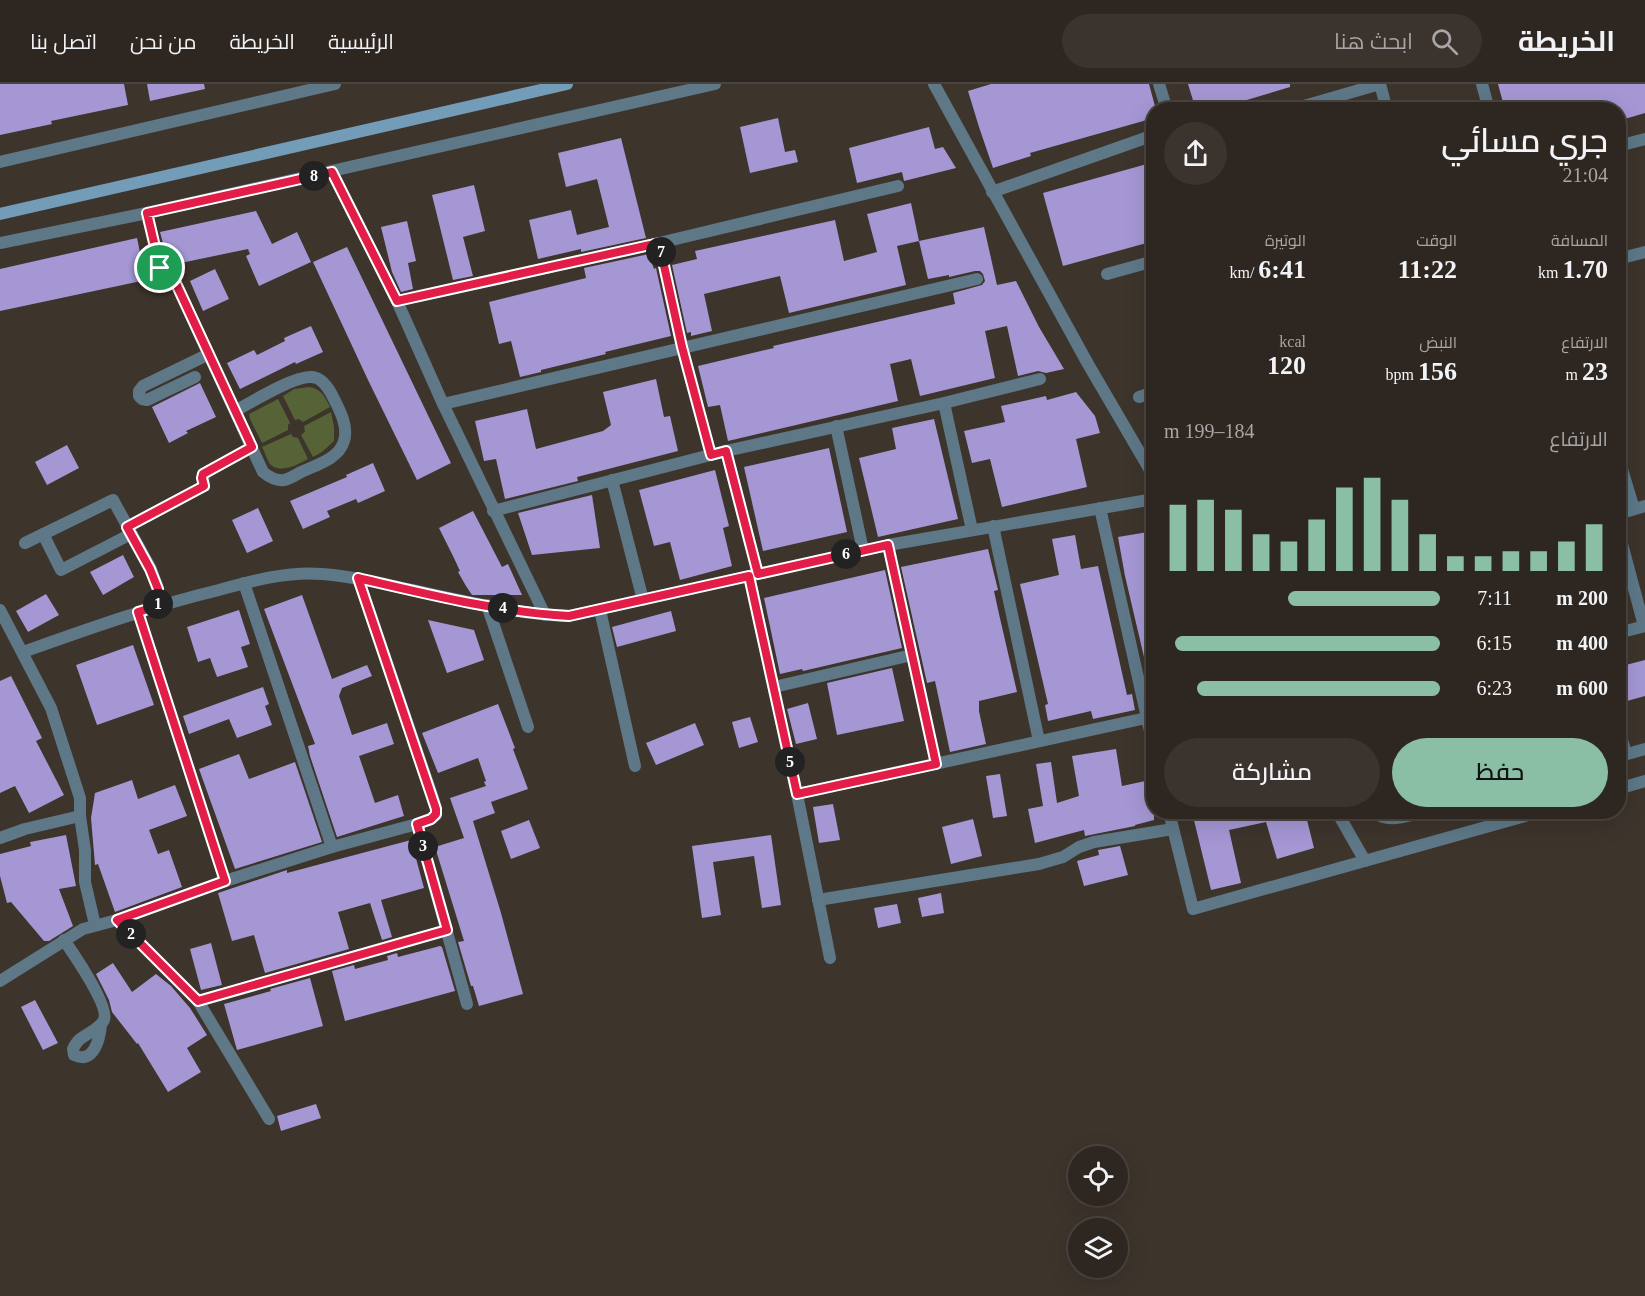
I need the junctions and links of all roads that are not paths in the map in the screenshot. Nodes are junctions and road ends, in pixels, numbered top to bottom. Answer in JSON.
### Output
{"nodes":[{"id":1,"x":335,"y":84,"type":"edge"},
{"id":2,"x":567,"y":84,"type":"edge"},
{"id":3,"x":715,"y":84,"type":"edge"},
{"id":4,"x":934,"y":84,"type":"edge"},
{"id":5,"x":1159,"y":84,"type":"edge"},
{"id":6,"x":1380,"y":84,"type":"edge"},
{"id":7,"x":1482,"y":84,"type":"edge"},
{"id":8,"x":1165,"y":102,"type":"edge"},
{"id":9,"x":1318,"y":102,"type":"edge"},
{"id":10,"x":1385,"y":102,"type":"edge"},
{"id":11,"x":1487,"y":102,"type":"edge"},
{"id":12,"x":1146,"y":138,"type":"edge"},
{"id":13,"x":1645,"y":139,"type":"edge"},
{"id":14,"x":1626,"y":144,"type":"edge"},
{"id":15,"x":0,"y":162,"type":"edge"},
{"id":16,"x":332,"y":172,"type":"junction"},
{"id":17,"x":898,"y":186,"type":"dead end"},
{"id":18,"x":992,"y":192,"type":"junction"},
{"id":19,"x":147,"y":213,"type":"junction"},
{"id":20,"x":0,"y":214,"type":"edge"},
{"id":21,"x":0,"y":243,"type":"edge"},
{"id":22,"x":659,"y":243,"type":"junction"},
{"id":23,"x":1645,"y":252,"type":"edge"},
{"id":24,"x":1626,"y":257,"type":"edge"},
{"id":25,"x":1146,"y":263,"type":"edge"},
{"id":26,"x":1107,"y":274,"type":"dead end"},
{"id":27,"x":977,"y":279,"type":"dead end"},
{"id":28,"x":397,"y":301,"type":"junction"},
{"id":29,"x":682,"y":347,"type":"junction"},
{"id":30,"x":209,"y":354,"type":"junction"},
{"id":31,"x":195,"y":377,"type":"dead end"},
{"id":32,"x":1040,"y":379,"type":"dead end"},
{"id":33,"x":1146,"y":394,"type":"edge"},
{"id":34,"x":1138,"y":396,"type":"dead end"},
{"id":35,"x":944,"y":403,"type":"junction"},
{"id":36,"x":443,"y":404,"type":"junction"},
{"id":37,"x":235,"y":411,"type":"junction"},
{"id":38,"x":836,"y":426,"type":"junction"},
{"id":39,"x":252,"y":447,"type":"junction"},
{"id":40,"x":726,"y":451,"type":"junction"},
{"id":41,"x":711,"y":455,"type":"junction"},
{"id":42,"x":1146,"y":463,"type":"edge"},
{"id":43,"x":1626,"y":476,"type":"edge"},
{"id":44,"x":612,"y":480,"type":"junction"},
{"id":45,"x":1146,"y":500,"type":"edge"},
{"id":46,"x":1100,"y":508,"type":"junction"},
{"id":47,"x":1639,"y":508,"type":"edge"},
{"id":48,"x":494,"y":511,"type":"junction"},
{"id":49,"x":993,"y":526,"type":"junction"},
{"id":50,"x":129,"y":530,"type":"junction"},
{"id":51,"x":972,"y":530,"type":"junction"},
{"id":52,"x":43,"y":534,"type":"junction"},
{"id":53,"x":25,"y":543,"type":"dead end"},
{"id":54,"x":888,"y":545,"type":"junction"},
{"id":55,"x":862,"y":550,"type":"junction"},
{"id":56,"x":1626,"y":558,"type":"edge"},
{"id":57,"x":754,"y":575,"type":"junction"},
{"id":58,"x":358,"y":578,"type":"junction"},
{"id":59,"x":244,"y":583,"type":"junction"},
{"id":60,"x":643,"y":600,"type":"junction"},
{"id":61,"x":488,"y":605,"type":"junction"},
{"id":62,"x":158,"y":606,"type":"junction"},
{"id":63,"x":0,"y":610,"type":"edge"},
{"id":64,"x":600,"y":610,"type":"junction"},
{"id":65,"x":138,"y":612,"type":"junction"},
{"id":66,"x":545,"y":615,"type":"junction"},
{"id":67,"x":1645,"y":626,"type":"edge"},
{"id":68,"x":1626,"y":631,"type":"edge"},
{"id":69,"x":23,"y":652,"type":"junction"},
{"id":70,"x":912,"y":655,"type":"junction"},
{"id":71,"x":774,"y":687,"type":"junction"},
{"id":72,"x":1146,"y":718,"type":"joint"},
{"id":73,"x":528,"y":728,"type":"dead end"},
{"id":74,"x":1039,"y":741,"type":"junction"},
{"id":75,"x":1645,"y":749,"type":"edge"},
{"id":76,"x":1626,"y":754,"type":"edge"},
{"id":77,"x":936,"y":764,"type":"junction"},
{"id":78,"x":635,"y":766,"type":"dead end"},
{"id":79,"x":1645,"y":781,"type":"edge"},
{"id":80,"x":1626,"y":787,"type":"edge"},
{"id":81,"x":797,"y":794,"type":"junction"},
{"id":82,"x":80,"y":816,"type":"junction"},
{"id":83,"x":1171,"y":819,"type":"edge"},
{"id":84,"x":1341,"y":819,"type":"edge"},
{"id":85,"x":1514,"y":819,"type":"edge"},
{"id":86,"x":417,"y":824,"type":"junction"},
{"id":87,"x":1173,"y":829,"type":"junction"},
{"id":88,"x":1,"y":837,"type":"edge"},
{"id":89,"x":332,"y":847,"type":"junction"},
{"id":90,"x":1365,"y":861,"type":"junction"},
{"id":91,"x":225,"y":881,"type":"junction"},
{"id":92,"x":818,"y":900,"type":"junction"},
{"id":93,"x":117,"y":920,"type":"junction"},
{"id":94,"x":94,"y":926,"type":"junction"},
{"id":95,"x":447,"y":930,"type":"junction"},
{"id":96,"x":64,"y":940,"type":"junction"},
{"id":97,"x":830,"y":958,"type":"dead end"},
{"id":98,"x":0,"y":981,"type":"edge"},
{"id":99,"x":198,"y":1001,"type":"junction"},
{"id":100,"x":467,"y":1004,"type":"dead end"},
{"id":101,"x":101,"y":1024,"type":"dead end"},
{"id":102,"x":269,"y":1119,"type":"dead end"}],
"edges":[{"from":1,"to":15,"type":"street"},
{"from":2,"to":20,"type":"street"},
{"from":3,"to":16,"type":"street"},
{"from":4,"to":18,"type":"street"},
{"from":5,"to":8,"type":"street"},
{"from":6,"to":9,"type":"street"},
{"from":6,"to":10,"type":"street"},
{"from":7,"to":11,"type":"street"},
{"from":12,"to":18,"type":"street"},
{"from":13,"to":14,"type":"street"},
{"from":16,"to":19,"type":"street"},
{"from":16,"to":28,"type":"street"},
{"from":17,"to":22,"type":"street"},
{"from":18,"to":42,"type":"street"},
{"from":19,"to":21,"type":"street"},
{"from":19,"to":30,"type":"street"},
{"from":22,"to":28,"type":"street"},
{"from":22,"to":29,"type":"street"},
{"from":23,"to":24,"type":"street"},
{"from":25,"to":26,"type":"street"},
{"from":27,"to":29,"type":"street"},
{"from":28,"to":36,"type":"street"},
{"from":29,"to":36,"type":"street"},
{"from":29,"to":41,"type":"street"},
{"from":30,"to":31,"type":"street"},
{"from":30,"to":37,"type":"street"},
{"from":32,"to":35,"type":"street"},
{"from":33,"to":34,"type":"street"},
{"from":35,"to":38,"type":"street"},
{"from":35,"to":51,"type":"street"},
{"from":36,"to":48,"type":"street"},
{"from":37,"to":39,"type":"street"},
{"from":37,"to":39,"type":"street"},
{"from":38,"to":40,"type":"street"},
{"from":38,"to":55,"type":"street"},
{"from":39,"to":50,"type":"street"},
{"from":40,"to":41,"type":"street"},
{"from":40,"to":57,"type":"street"},
{"from":41,"to":44,"type":"street"},
{"from":43,"to":47,"type":"street"},
{"from":44,"to":48,"type":"street"},
{"from":44,"to":60,"type":"street"},
{"from":45,"to":46,"type":"street"},
{"from":46,"to":49,"type":"street"},
{"from":46,"to":72,"type":"street"},
{"from":48,"to":66,"type":"street"},
{"from":49,"to":51,"type":"street"},
{"from":49,"to":74,"type":"street"},
{"from":50,"to":52,"type":"street"},
{"from":50,"to":52,"type":"street"},
{"from":50,"to":62,"type":"street"},
{"from":51,"to":54,"type":"street"},
{"from":52,"to":53,"type":"street"},
{"from":54,"to":55,"type":"street"},
{"from":54,"to":70,"type":"street"},
{"from":55,"to":57,"type":"street"},
{"from":56,"to":67,"type":"street"},
{"from":57,"to":60,"type":"street"},
{"from":57,"to":71,"type":"street"},
{"from":58,"to":59,"type":"street"},
{"from":58,"to":61,"type":"street"},
{"from":58,"to":86,"type":"street"},
{"from":59,"to":62,"type":"street"},
{"from":59,"to":89,"type":"street"},
{"from":60,"to":64,"type":"street"},
{"from":61,"to":66,"type":"street"},
{"from":61,"to":73,"type":"street"},
{"from":62,"to":65,"type":"street"},
{"from":63,"to":69,"type":"street"},
{"from":64,"to":66,"type":"street"},
{"from":64,"to":78,"type":"street"},
{"from":65,"to":69,"type":"street"},
{"from":65,"to":91,"type":"street"},
{"from":67,"to":68,"type":"street"},
{"from":69,"to":82,"type":"street"},
{"from":70,"to":71,"type":"street"},
{"from":70,"to":77,"type":"street"},
{"from":71,"to":81,"type":"street"},
{"from":72,"to":74,"type":"street"},
{"from":74,"to":77,"type":"street"},
{"from":75,"to":76,"type":"street"},
{"from":77,"to":81,"type":"street"},
{"from":79,"to":80,"type":"street"},
{"from":81,"to":92,"type":"street"},
{"from":82,"to":88,"type":"street"},
{"from":82,"to":94,"type":"street"},
{"from":83,"to":87,"type":"street"},
{"from":84,"to":90,"type":"street"},
{"from":85,"to":90,"type":"street"},
{"from":86,"to":89,"type":"street"},
{"from":86,"to":95,"type":"street"},
{"from":87,"to":90,"type":"street"},
{"from":87,"to":92,"type":"street"},
{"from":89,"to":91,"type":"street"},
{"from":91,"to":93,"type":"street"},
{"from":92,"to":97,"type":"street"},
{"from":93,"to":94,"type":"street"},
{"from":93,"to":99,"type":"street"},
{"from":94,"to":96,"type":"street"},
{"from":95,"to":99,"type":"street"},
{"from":95,"to":100,"type":"street"},
{"from":96,"to":98,"type":"street"},
{"from":96,"to":101,"type":"street"},
{"from":99,"to":102,"type":"street"}]}
